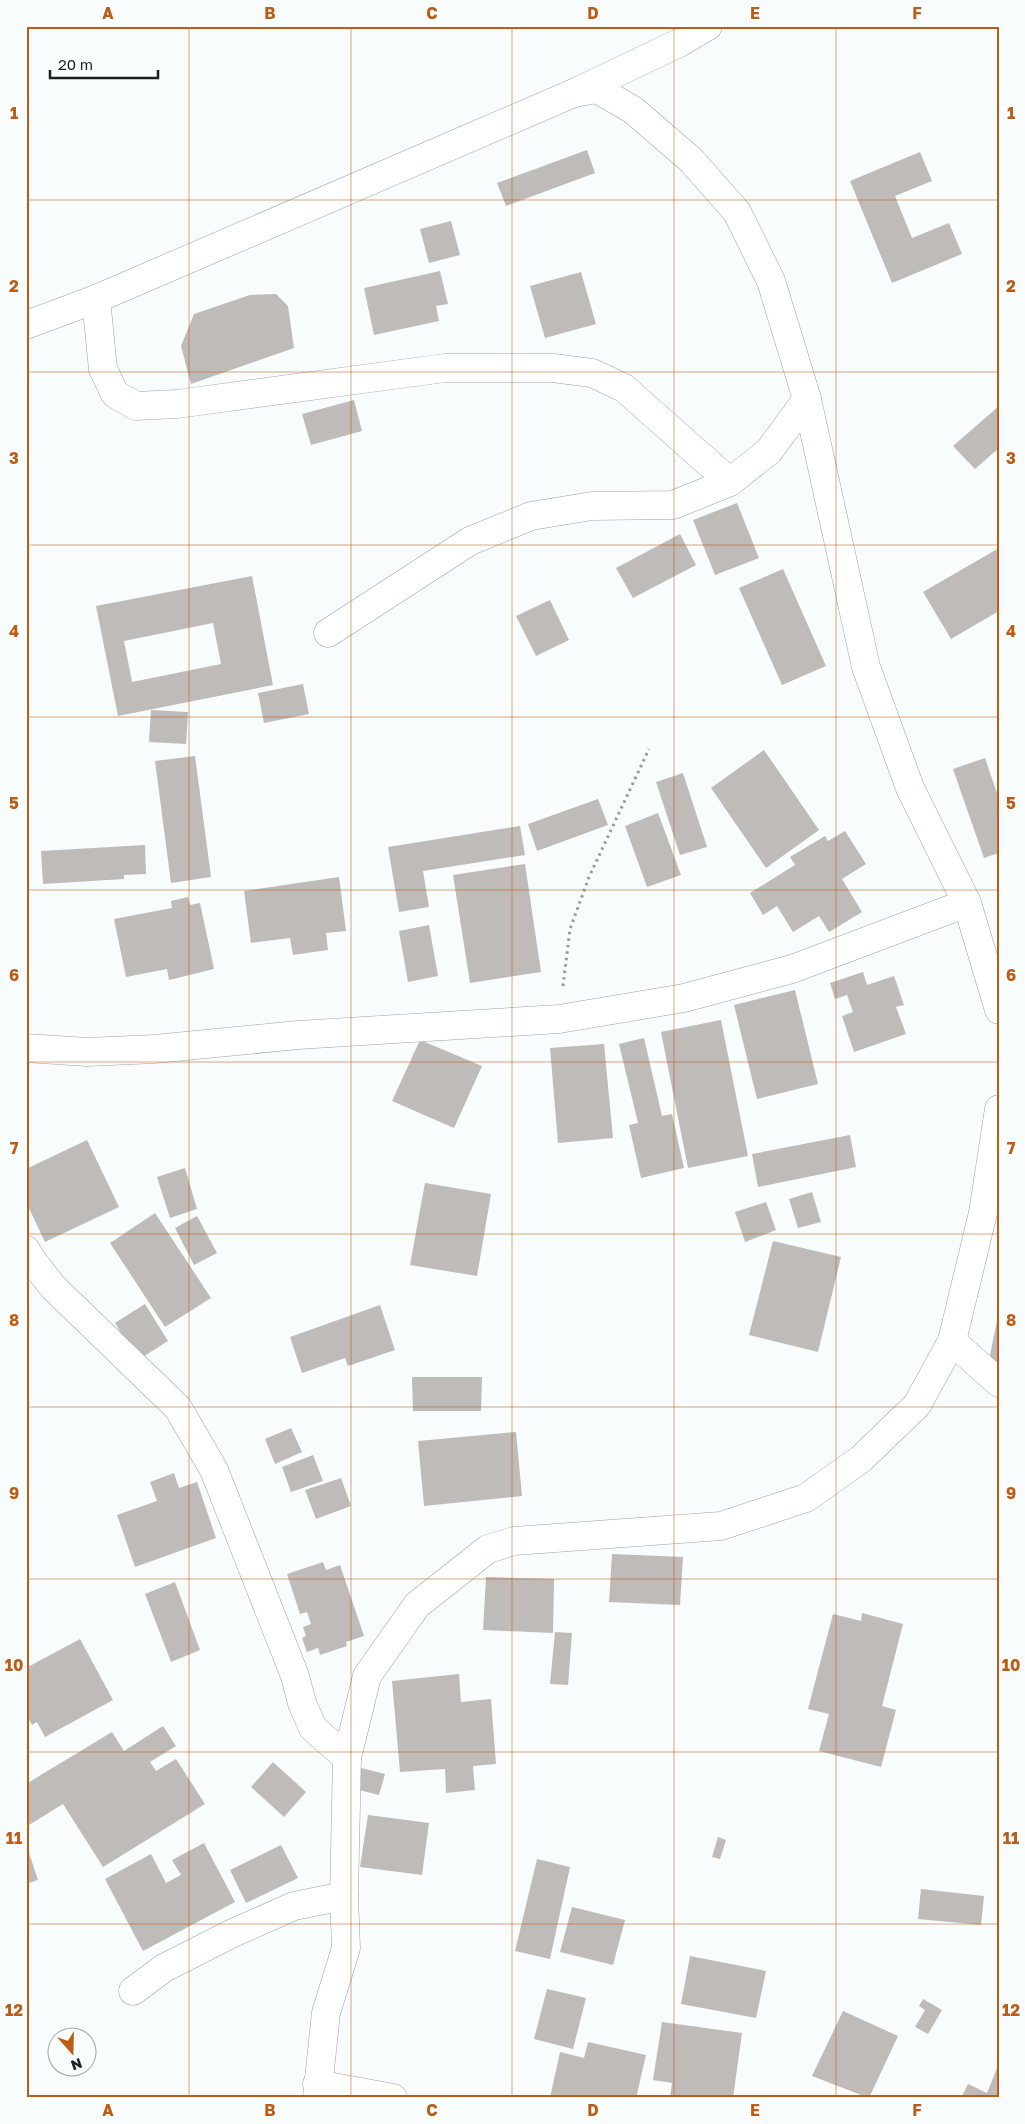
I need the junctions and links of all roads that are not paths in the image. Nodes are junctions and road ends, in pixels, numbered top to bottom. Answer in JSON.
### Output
{"nodes":[{"id":1,"x":708,"y":26,"type":"edge"},
{"id":2,"x":574,"y":94,"type":"junction"},
{"id":3,"x":96,"y":300,"type":"junction"},
{"id":4,"x":26,"y":325,"type":"edge"},
{"id":5,"x":807,"y":399,"type":"junction"},
{"id":6,"x":730,"y":482,"type":"junction"},
{"id":7,"x":328,"y":633,"type":"dead end"},
{"id":8,"x":967,"y":904,"type":"junction"},
{"id":9,"x":999,"y":1010,"type":"edge"},
{"id":10,"x":26,"y":1048,"type":"edge"},
{"id":11,"x":999,"y":1109,"type":"edge"},
{"id":12,"x":26,"y":1250,"type":"edge"},
{"id":13,"x":952,"y":1341,"type":"junction"},
{"id":14,"x":999,"y":1382,"type":"edge"},
{"id":15,"x":347,"y":1758,"type":"junction"},
{"id":16,"x":344,"y":1896,"type":"junction"},
{"id":17,"x":133,"y":1991,"type":"dead end"},
{"id":18,"x":317,"y":2091,"type":"edge"},
{"id":19,"x":393,"y":2098,"type":"edge"}],
"edges":[{"from":1,"to":2,"type":"street"},
{"from":2,"to":3,"type":"street"},
{"from":2,"to":5,"type":"street"},
{"from":3,"to":4,"type":"street"},
{"from":3,"to":6,"type":"street"},
{"from":5,"to":6,"type":"street"},
{"from":5,"to":8,"type":"street"},
{"from":6,"to":7,"type":"street"},
{"from":8,"to":9,"type":"street"},
{"from":8,"to":10,"type":"street"},
{"from":11,"to":13,"type":"street"},
{"from":12,"to":15,"type":"street"},
{"from":13,"to":14,"type":"street"},
{"from":13,"to":15,"type":"street"},
{"from":15,"to":16,"type":"street"},
{"from":16,"to":17,"type":"street"},
{"from":16,"to":18,"type":"street"},
{"from":18,"to":19,"type":"street"}]}
